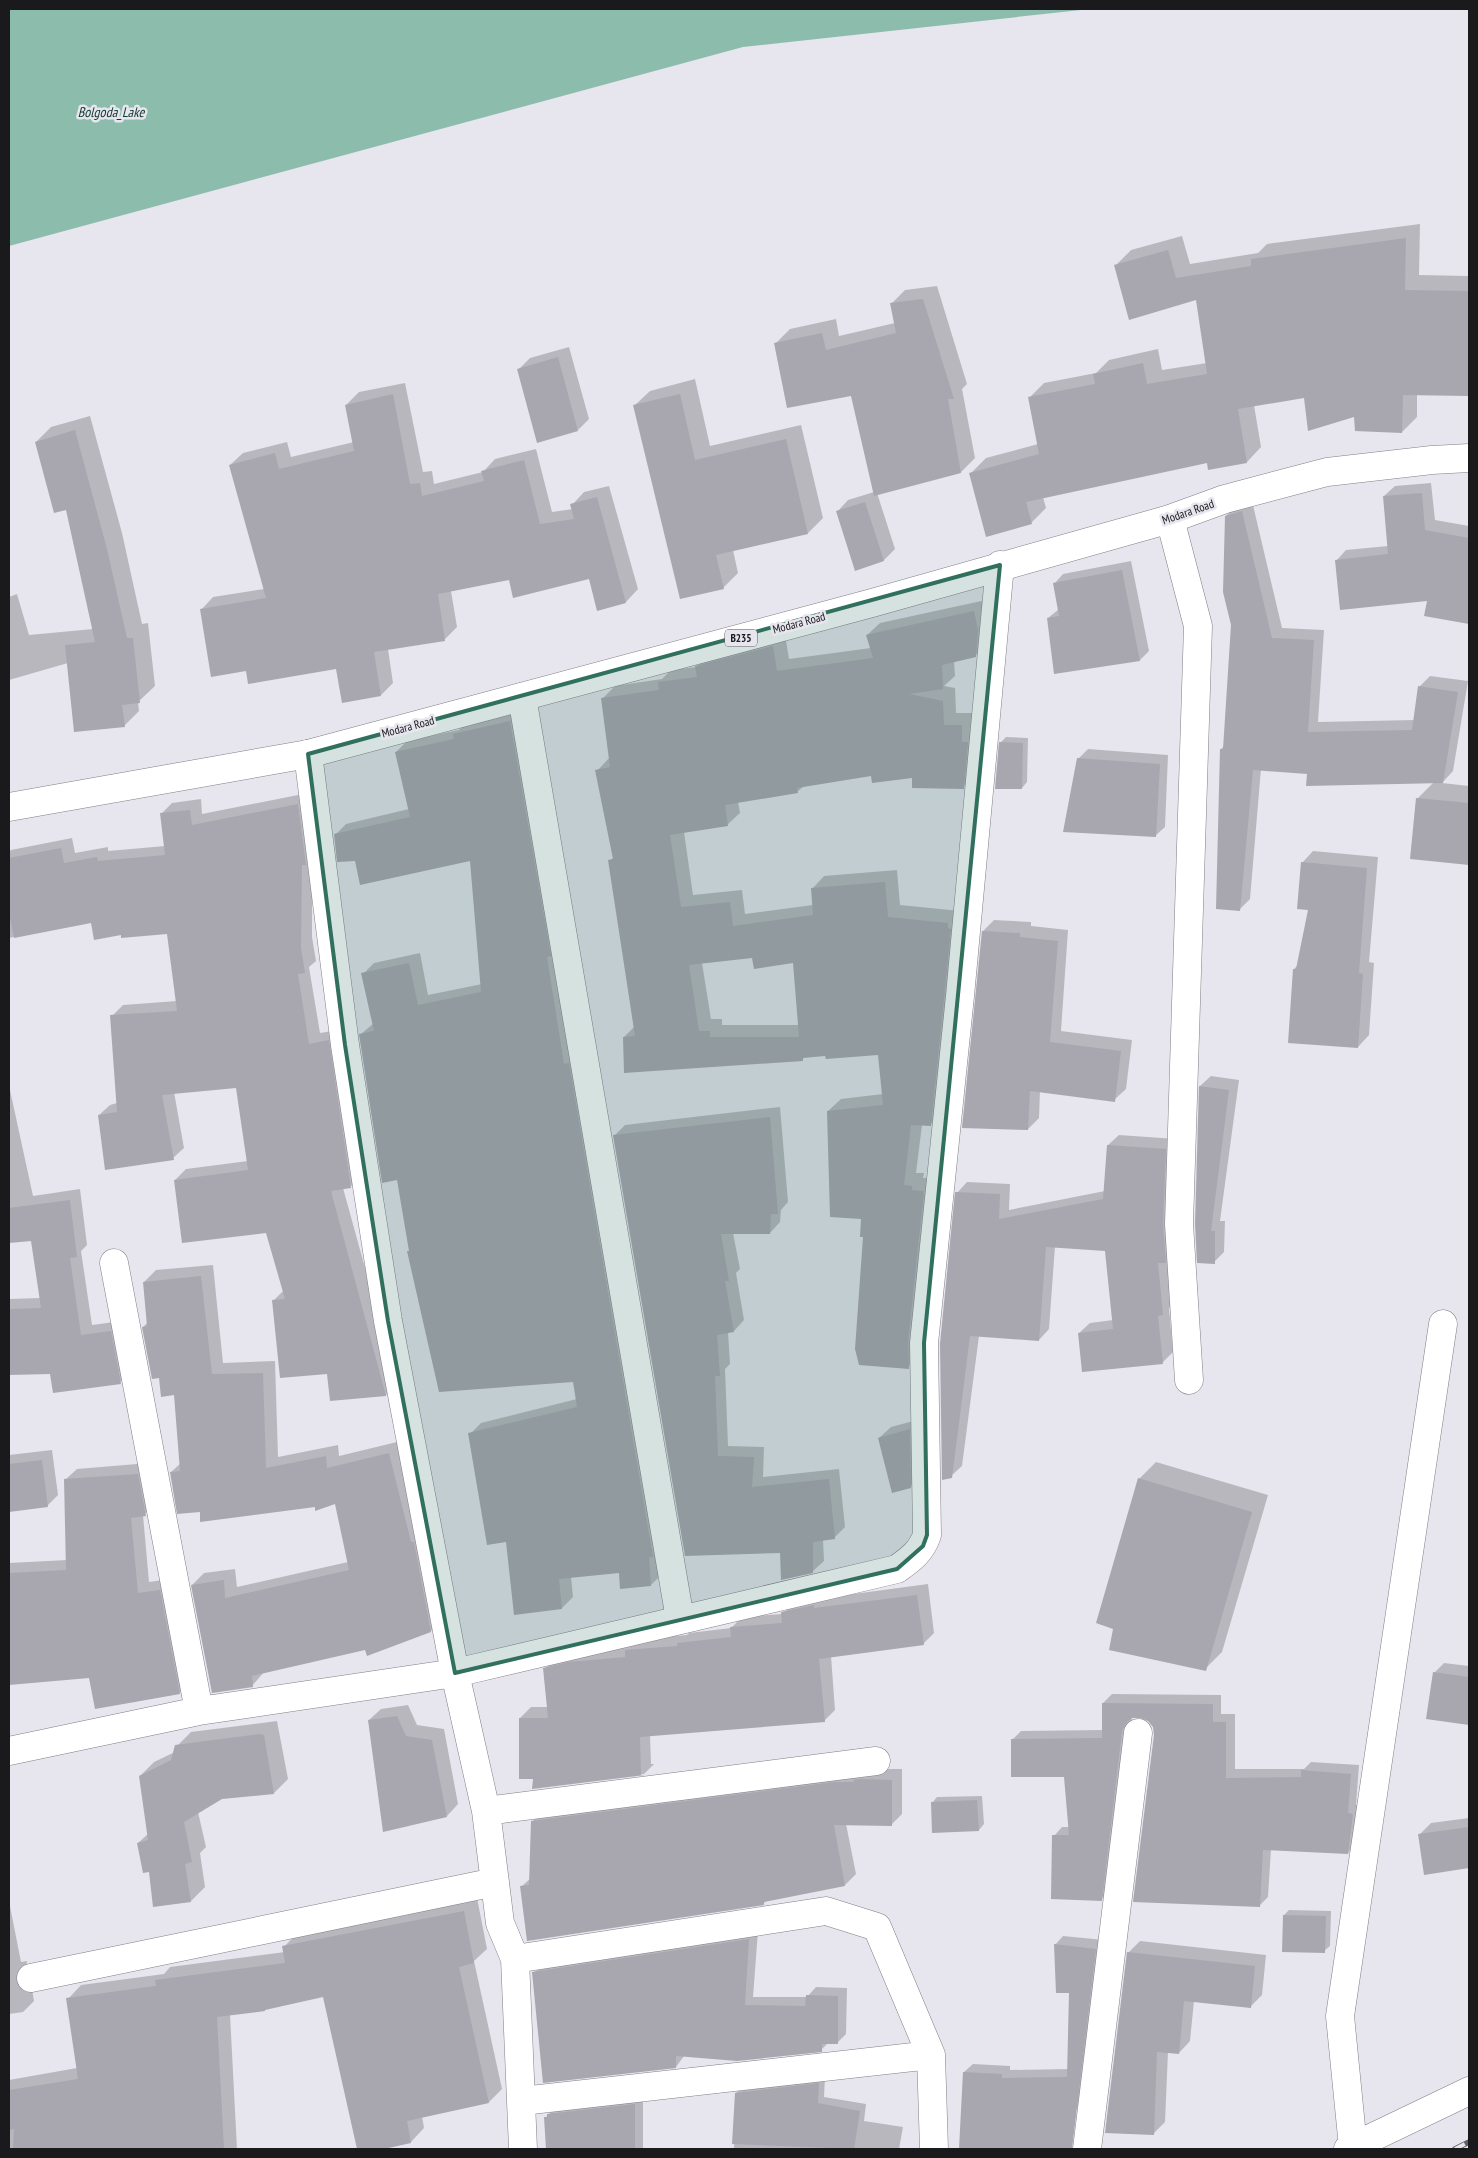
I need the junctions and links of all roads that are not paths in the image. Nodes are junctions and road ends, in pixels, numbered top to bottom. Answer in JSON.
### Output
{"nodes":[{"id":1,"x":1469,"y":458,"type":"edge"},
{"id":2,"x":1170,"y":519,"type":"junction"},
{"id":3,"x":1000,"y":565,"type":"junction"},
{"id":4,"x":522,"y":697,"type":"junction"},
{"id":5,"x":308,"y":754,"type":"junction"},
{"id":6,"x":9,"y":807,"type":"edge"},
{"id":7,"x":114,"y":1263,"type":"dead end"},
{"id":8,"x":1443,"y":1324,"type":"dead end"},
{"id":9,"x":1189,"y":1380,"type":"dead end"},
{"id":10,"x":680,"y":1619,"type":"junction"},
{"id":11,"x":455,"y":1674,"type":"junction"},
{"id":12,"x":199,"y":1711,"type":"junction"},
{"id":13,"x":1138,"y":1733,"type":"dead end"},
{"id":14,"x":9,"y":1751,"type":"edge"},
{"id":15,"x":876,"y":1761,"type":"dead end"},
{"id":16,"x":486,"y":1811,"type":"junction"},
{"id":17,"x":495,"y":1882,"type":"junction"},
{"id":18,"x":515,"y":1959,"type":"junction"},
{"id":19,"x":31,"y":1978,"type":"dead end"},
{"id":20,"x":931,"y":2055,"type":"junction"},
{"id":21,"x":1469,"y":2091,"type":"edge"},
{"id":22,"x":522,"y":2101,"type":"junction"},
{"id":23,"x":1351,"y":2148,"type":"edge"},
{"id":24,"x":523,"y":2149,"type":"edge"},
{"id":25,"x":934,"y":2149,"type":"edge"},
{"id":26,"x":1087,"y":2149,"type":"edge"}],
"edges":[{"from":1,"to":2,"type":"street","name":"Modara Road","number":"B235"},
{"from":2,"to":3,"type":"street","name":"Modara Road","number":"B235"},
{"from":2,"to":9,"type":"street"},
{"from":3,"to":4,"type":"street","name":"Modara Road","number":"B235"},
{"from":3,"to":10,"type":"street"},
{"from":4,"to":5,"type":"street","name":"Modara Road","number":"B235"},
{"from":4,"to":10,"type":"street"},
{"from":5,"to":6,"type":"street","name":"Modara Road","number":"B235"},
{"from":5,"to":11,"type":"street"},
{"from":7,"to":12,"type":"street"},
{"from":8,"to":23,"type":"street"},
{"from":10,"to":11,"type":"street"},
{"from":11,"to":12,"type":"street"},
{"from":11,"to":16,"type":"street"},
{"from":12,"to":14,"type":"street"},
{"from":13,"to":26,"type":"street"},
{"from":15,"to":16,"type":"street"},
{"from":16,"to":17,"type":"street"},
{"from":17,"to":18,"type":"street"},
{"from":17,"to":19,"type":"street"},
{"from":18,"to":20,"type":"street"},
{"from":18,"to":22,"type":"street"},
{"from":20,"to":22,"type":"street"},
{"from":20,"to":25,"type":"street"},
{"from":21,"to":23,"type":"street"},
{"from":22,"to":24,"type":"street"}]}
